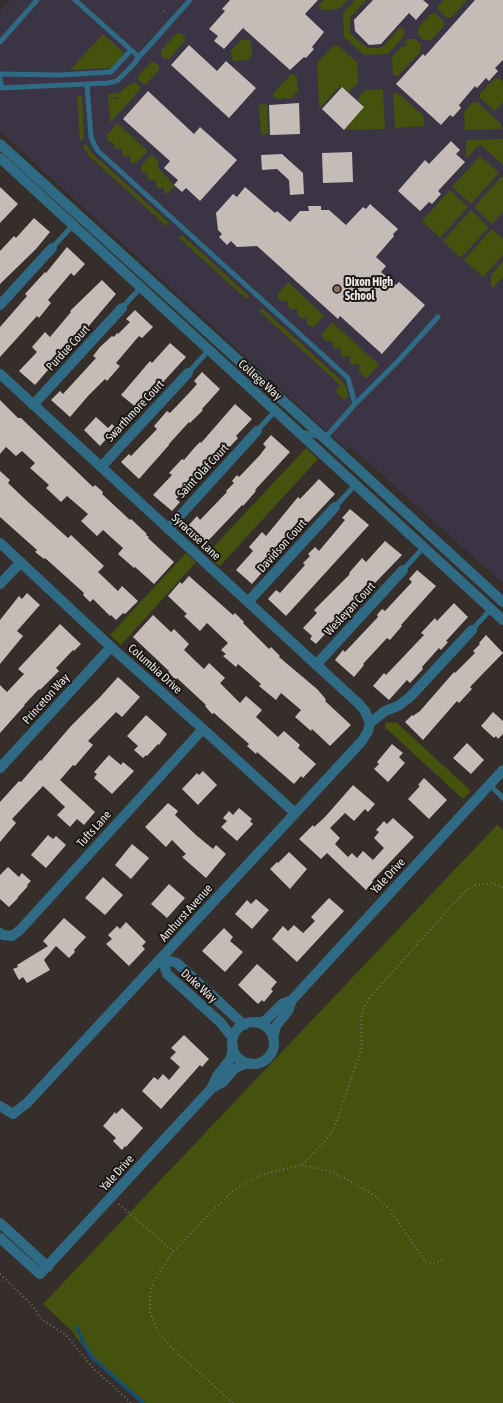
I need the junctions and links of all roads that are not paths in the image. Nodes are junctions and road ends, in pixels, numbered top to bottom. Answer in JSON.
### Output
{"nodes":[{"id":1,"x":37,"y":0,"type":"edge"},
{"id":2,"x":75,"y":0,"type":"edge"},
{"id":3,"x":190,"y":0,"type":"edge"},
{"id":4,"x":0,"y":42,"type":"edge"},
{"id":5,"x":131,"y":50,"type":"junction"},
{"id":6,"x":139,"y":57,"type":"junction"},
{"id":7,"x":0,"y":74,"type":"edge"},
{"id":8,"x":0,"y":78,"type":"edge"},
{"id":9,"x":87,"y":84,"type":"junction"},
{"id":10,"x":1,"y":88,"type":"edge"},
{"id":11,"x":0,"y":144,"type":"edge"},
{"id":12,"x":3,"y":162,"type":"edge"},
{"id":13,"x":73,"y":225,"type":"junction"},
{"id":14,"x":52,"y":248,"type":"joint"},
{"id":15,"x":141,"y":287,"type":"junction"},
{"id":16,"x":0,"y":305,"type":"edge"},
{"id":17,"x":122,"y":308,"type":"joint"},
{"id":18,"x":438,"y":317,"type":"dead end"},
{"id":19,"x":209,"y":350,"type":"junction"},
{"id":20,"x":188,"y":373,"type":"joint"},
{"id":21,"x":0,"y":374,"type":"edge"},
{"id":22,"x":355,"y":404,"type":"junction"},
{"id":23,"x":33,"y":405,"type":"junction"},
{"id":24,"x":275,"y":411,"type":"junction"},
{"id":25,"x":257,"y":431,"type":"joint"},
{"id":26,"x":298,"y":431,"type":"junction"},
{"id":27,"x":325,"y":438,"type":"junction"},
{"id":28,"x":101,"y":467,"type":"junction"},
{"id":29,"x":356,"y":484,"type":"junction"},
{"id":30,"x":335,"y":507,"type":"joint"},
{"id":31,"x":168,"y":529,"type":"junction"},
{"id":32,"x":0,"y":543,"type":"edge"},
{"id":33,"x":423,"y":548,"type":"junction"},
{"id":34,"x":21,"y":562,"type":"junction"},
{"id":35,"x":403,"y":570,"type":"joint"},
{"id":36,"x":0,"y":584,"type":"edge"},
{"id":37,"x":248,"y":602,"type":"junction"},
{"id":38,"x":503,"y":602,"type":"edge"},
{"id":39,"x":491,"y":610,"type":"junction"},
{"id":40,"x":503,"y":620,"type":"edge"},
{"id":41,"x":472,"y":630,"type":"joint"},
{"id":42,"x":111,"y":647,"type":"junction"},
{"id":43,"x":316,"y":665,"type":"junction"},
{"id":44,"x":370,"y":723,"type":"junction"},
{"id":45,"x":203,"y":729,"type":"junction"},
{"id":46,"x":0,"y":768,"type":"edge"},
{"id":47,"x":503,"y":770,"type":"edge"},
{"id":48,"x":490,"y":785,"type":"junction"},
{"id":49,"x":503,"y":798,"type":"edge"},
{"id":50,"x":295,"y":813,"type":"junction"},
{"id":51,"x":0,"y":933,"type":"edge"},
{"id":52,"x":162,"y":958,"type":"junction"},
{"id":53,"x":292,"y":1000,"type":"junction"},
{"id":54,"x":249,"y":1023,"type":"junction"},
{"id":55,"x":273,"y":1038,"type":"junction"},
{"id":56,"x":233,"y":1042,"type":"junction"},
{"id":57,"x":250,"y":1063,"type":"junction"},
{"id":58,"x":211,"y":1089,"type":"junction"},
{"id":59,"x":0,"y":1106,"type":"edge"},
{"id":60,"x":0,"y":1223,"type":"edge"},
{"id":61,"x":0,"y":1238,"type":"edge"},
{"id":62,"x":48,"y":1267,"type":"junction"}],
"edges":[{"from":1,"to":4,"type":"lane"},
{"from":2,"to":5,"type":"lane"},
{"from":3,"to":6,"type":"lane"},
{"from":5,"to":6,"type":"lane"},
{"from":5,"to":7,"type":"lane"},
{"from":6,"to":9,"type":"lane"},
{"from":8,"to":10,"type":"lane"},
{"from":9,"to":10,"type":"lane"},
{"from":9,"to":22,"type":"lane"},
{"from":11,"to":27,"type":"street","name":"College Way"},
{"from":12,"to":13,"type":"street","name":"College Way"},
{"from":13,"to":14,"type":"lane"},
{"from":13,"to":15,"type":"street","name":"College Way"},
{"from":14,"to":16,"type":"street"},
{"from":15,"to":17,"type":"lane"},
{"from":15,"to":19,"type":"street","name":"College Way"},
{"from":17,"to":23,"type":"street","name":"Purdue Court"},
{"from":18,"to":22,"type":"lane"},
{"from":19,"to":20,"type":"lane"},
{"from":19,"to":24,"type":"street","name":"College Way"},
{"from":20,"to":28,"type":"street","name":"Swarthmore Court"},
{"from":21,"to":23,"type":"street","name":"Syracuse Lane"},
{"from":22,"to":27,"type":"lane"},
{"from":23,"to":28,"type":"street","name":"Syracuse Lane"},
{"from":24,"to":25,"type":"lane"},
{"from":24,"to":26,"type":"street","name":"College Way"},
{"from":25,"to":31,"type":"street","name":"Saint Olaf Court"},
{"from":26,"to":27,"type":"lane"},
{"from":26,"to":29,"type":"street","name":"College Way"},
{"from":27,"to":38,"type":"street","name":"College Way"},
{"from":28,"to":31,"type":"street","name":"Syracuse Lane"},
{"from":29,"to":30,"type":"lane"},
{"from":29,"to":33,"type":"street","name":"College Way"},
{"from":30,"to":37,"type":"street","name":"Davidson Court"},
{"from":31,"to":37,"type":"street","name":"Syracuse Lane"},
{"from":32,"to":34,"type":"street","name":"Columbia Drive"},
{"from":33,"to":35,"type":"lane"},
{"from":33,"to":39,"type":"street","name":"College Way"},
{"from":34,"to":36,"type":"street"},
{"from":34,"to":42,"type":"street","name":"Columbia Drive"},
{"from":35,"to":43,"type":"street","name":"Wesleyan Court"},
{"from":37,"to":43,"type":"street","name":"Syracuse Lane"},
{"from":39,"to":40,"type":"street","name":"College Way"},
{"from":39,"to":41,"type":"lane"},
{"from":41,"to":44,"type":"street"},
{"from":42,"to":45,"type":"street","name":"Columbia Drive"},
{"from":42,"to":46,"type":"street","name":"Princeton Way"},
{"from":43,"to":44,"type":"street","name":"Syracuse Lane"},
{"from":44,"to":50,"type":"street","name":"Amhurst Avenue"},
{"from":45,"to":50,"type":"street","name":"Columbia Drive"},
{"from":45,"to":51,"type":"street","name":"Tufts Lane"},
{"from":47,"to":48,"type":"street","name":"Yale Drive"},
{"from":48,"to":49,"type":"lane"},
{"from":48,"to":53,"type":"street","name":"Yale Drive"},
{"from":50,"to":52,"type":"street","name":"Amhurst Avenue"},
{"from":52,"to":54,"type":"street","name":"Duke Way"},
{"from":52,"to":56,"type":"street","name":"Duke Way"},
{"from":52,"to":59,"type":"street","name":"Amhurst Avenue"},
{"from":53,"to":54,"type":"street","name":"Yale Drive"},
{"from":53,"to":55,"type":"street","name":"Yale Drive"},
{"from":54,"to":55,"type":"street"},
{"from":54,"to":56,"type":"street"},
{"from":55,"to":57,"type":"street"},
{"from":56,"to":57,"type":"street"},
{"from":56,"to":58,"type":"street","name":"Yale Drive"},
{"from":57,"to":58,"type":"street","name":"Yale Drive"},
{"from":58,"to":62,"type":"street","name":"Yale Drive"},
{"from":60,"to":62,"type":"street"},
{"from":61,"to":62,"type":"street","name":"Yale Drive"}]}
